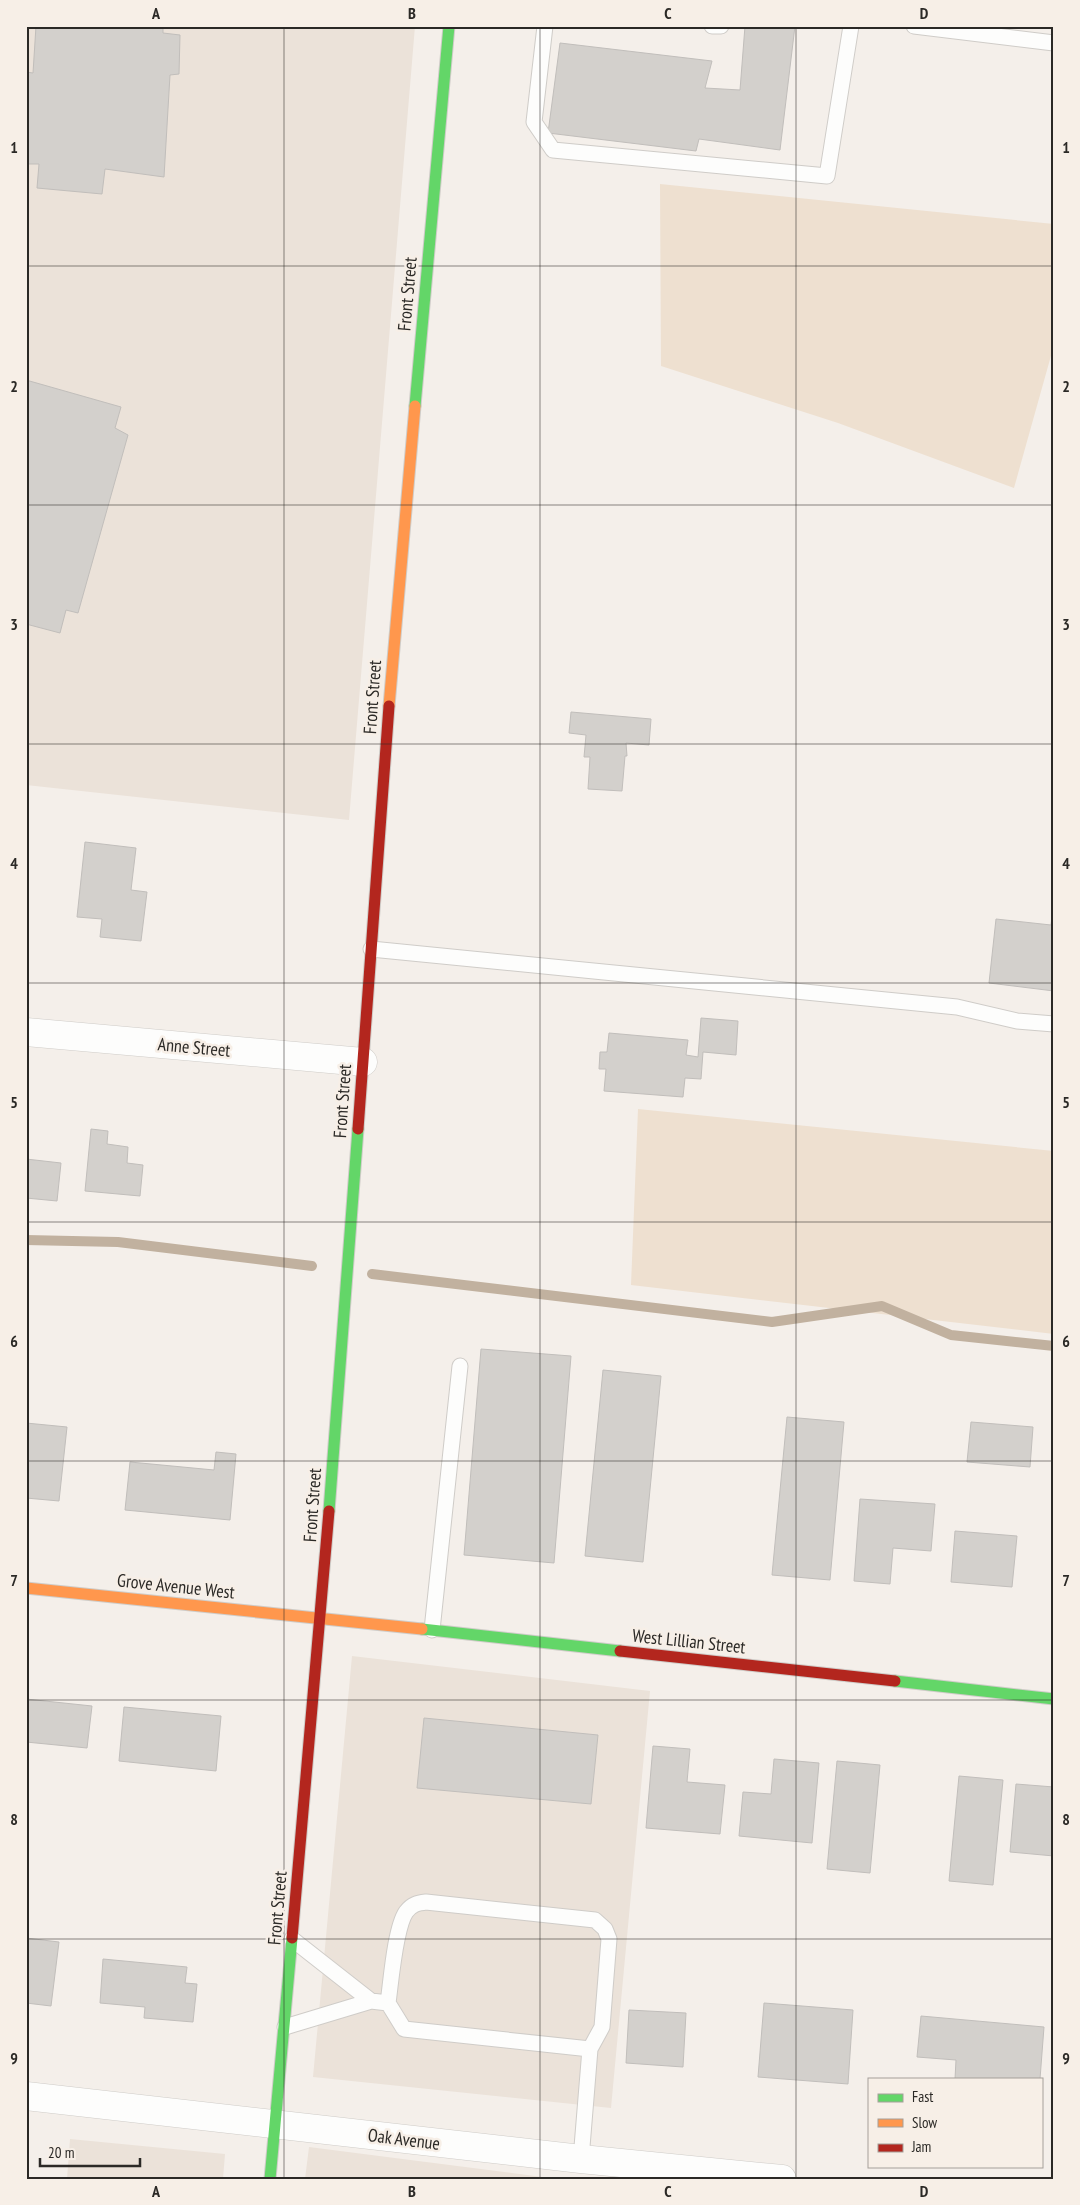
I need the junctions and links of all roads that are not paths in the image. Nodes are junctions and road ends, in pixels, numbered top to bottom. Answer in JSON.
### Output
{"nodes":[{"id":1,"x":449,"y":26,"type":"edge"},
{"id":2,"x":545,"y":26,"type":"edge"},
{"id":3,"x":851,"y":26,"type":"edge"},
{"id":4,"x":914,"y":26,"type":"edge"},
{"id":5,"x":1054,"y":43,"type":"edge"},
{"id":6,"x":371,"y":949,"type":"junction"},
{"id":7,"x":1054,"y":1024,"type":"edge"},
{"id":8,"x":26,"y":1032,"type":"edge"},
{"id":9,"x":363,"y":1062,"type":"junction"},
{"id":10,"x":460,"y":1366,"type":"dead end"},
{"id":11,"x":26,"y":1588,"type":"edge"},
{"id":12,"x":321,"y":1618,"type":"junction"},
{"id":13,"x":432,"y":1630,"type":"junction"},
{"id":14,"x":1054,"y":1699,"type":"edge"},
{"id":15,"x":292,"y":1940,"type":"junction"},
{"id":16,"x":371,"y":2001,"type":"junction"},
{"id":17,"x":388,"y":2003,"type":"junction"},
{"id":18,"x":284,"y":2027,"type":"junction"},
{"id":19,"x":590,"y":2049,"type":"junction"},
{"id":20,"x":26,"y":2096,"type":"edge"},
{"id":21,"x":275,"y":2124,"type":"junction"},
{"id":22,"x":581,"y":2159,"type":"junction"},
{"id":23,"x":649,"y":2172,"type":"edge"},
{"id":24,"x":270,"y":2179,"type":"edge"},
{"id":25,"x":782,"y":2179,"type":"edge"}],
"edges":[{"from":1,"to":6,"type":"main road","name":"Front Street"},
{"from":2,"to":3,"type":"lane"},
{"from":4,"to":5,"type":"lane"},
{"from":6,"to":7,"type":"lane"},
{"from":6,"to":9,"type":"main road","name":"Front Street"},
{"from":8,"to":9,"type":"street","name":"Anne Street"},
{"from":9,"to":12,"type":"main road","name":"Front Street"},
{"from":10,"to":13,"type":"lane"},
{"from":11,"to":12,"type":"main road","name":"Grove Avenue West"},
{"from":12,"to":13,"type":"main road","name":"West Lillian Street"},
{"from":12,"to":15,"type":"main road","name":"Front Street"},
{"from":13,"to":14,"type":"main road","name":"West Lillian Street"},
{"from":15,"to":16,"type":"lane"},
{"from":15,"to":18,"type":"main road","name":"Front Street"},
{"from":16,"to":17,"type":"lane"},
{"from":16,"to":18,"type":"lane"},
{"from":17,"to":19,"type":"lane"},
{"from":17,"to":19,"type":"lane"},
{"from":18,"to":21,"type":"main road","name":"Front Street"},
{"from":19,"to":22,"type":"lane"},
{"from":20,"to":21,"type":"street","name":"Oak Avenue"},
{"from":21,"to":22,"type":"street","name":"Oak Avenue"},
{"from":21,"to":24,"type":"main road","name":"Front Street"},
{"from":22,"to":23,"type":"street","name":"Oak Avenue"},
{"from":23,"to":25,"type":"street","name":"Oak Avenue"}]}
